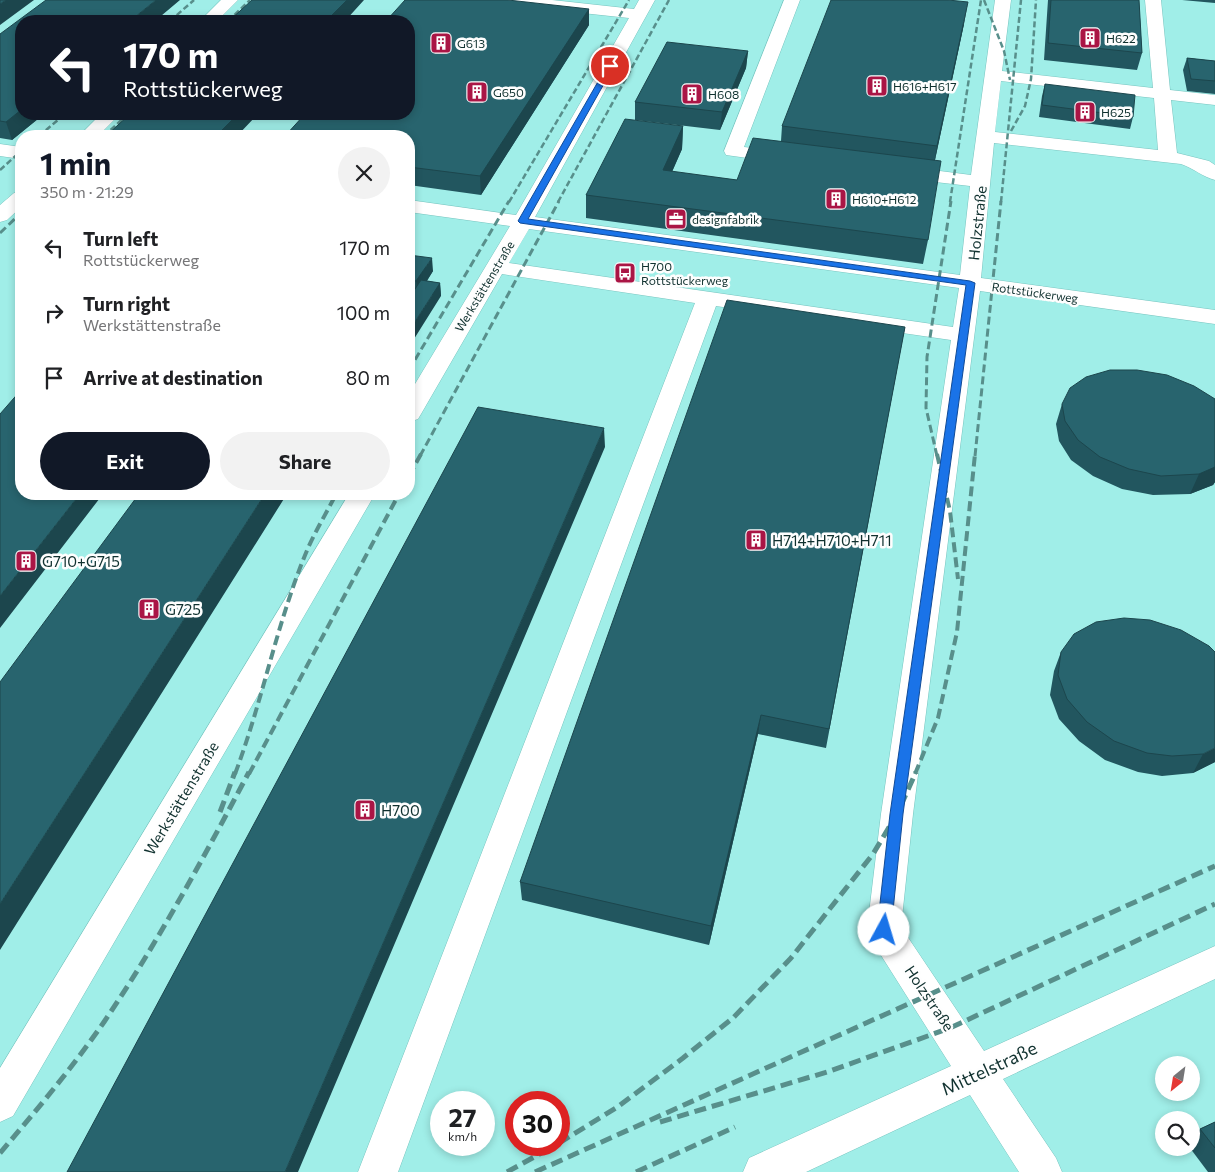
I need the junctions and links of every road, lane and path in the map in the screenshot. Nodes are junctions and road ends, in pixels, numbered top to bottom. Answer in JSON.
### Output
{"nodes":[{"id":1,"x":230,"y":0,"type":"edge"},
{"id":2,"x":507,"y":0,"type":"edge"},
{"id":3,"x":792,"y":0,"type":"edge"},
{"id":4,"x":1003,"y":0,"type":"edge"},
{"id":5,"x":1153,"y":0,"type":"edge"},
{"id":6,"x":643,"y":7,"type":"edge"},
{"id":7,"x":214,"y":15,"type":"edge"},
{"id":8,"x":994,"y":75,"type":"junction"},
{"id":9,"x":1162,"y":94,"type":"junction"},
{"id":10,"x":1215,"y":100,"type":"edge"},
{"id":11,"x":105,"y":120,"type":"edge"},
{"id":12,"x":94,"y":130,"type":"edge"},
{"id":13,"x":986,"y":136,"type":"junction"},
{"id":14,"x":0,"y":150,"type":"edge"},
{"id":15,"x":15,"y":153,"type":"edge"},
{"id":16,"x":1168,"y":157,"type":"junction"},
{"id":17,"x":800,"y":159,"type":"edge"},
{"id":18,"x":886,"y":170,"type":"edge"},
{"id":19,"x":1215,"y":174,"type":"edge"},
{"id":20,"x":981,"y":182,"type":"junction"},
{"id":21,"x":15,"y":202,"type":"edge"},
{"id":22,"x":415,"y":207,"type":"edge"},
{"id":23,"x":0,"y":216,"type":"edge"},
{"id":24,"x":523,"y":221,"type":"junction"},
{"id":25,"x":496,"y":267,"type":"junction"},
{"id":26,"x":970,"y":283,"type":"junction"},
{"id":27,"x":708,"y":298,"type":"junction"},
{"id":28,"x":1215,"y":317,"type":"edge"},
{"id":29,"x":963,"y":335,"type":"junction"},
{"id":30,"x":415,"y":404,"type":"edge"},
{"id":31,"x":358,"y":500,"type":"edge"},
{"id":32,"x":1215,"y":962,"type":"edge"},
{"id":33,"x":979,"y":1073,"type":"junction"},
{"id":34,"x":0,"y":1103,"type":"edge"},
{"id":35,"x":378,"y":1172,"type":"edge"},
{"id":36,"x":763,"y":1172,"type":"edge"},
{"id":37,"x":1042,"y":1172,"type":"edge"}],
"edges":[{"from":1,"to":7,"type":"street"},
{"from":2,"to":6,"type":"street"},
{"from":3,"to":17,"type":"street"},
{"from":4,"to":8,"type":"street","name":"Holzstraße"},
{"from":5,"to":9,"type":"street"},
{"from":6,"to":24,"type":"street","name":"Werkstättenstraße"},
{"from":8,"to":9,"type":"street"},
{"from":8,"to":13,"type":"street","name":"Holzstraße"},
{"from":9,"to":10,"type":"street"},
{"from":9,"to":16,"type":"street"},
{"from":11,"to":12,"type":"street"},
{"from":13,"to":16,"type":"street"},
{"from":13,"to":20,"type":"street","name":"Holzstraße"},
{"from":14,"to":15,"type":"street"},
{"from":16,"to":19,"type":"street"},
{"from":18,"to":20,"type":"street"},
{"from":20,"to":26,"type":"street","name":"Holzstraße"},
{"from":21,"to":23,"type":"street"},
{"from":22,"to":24,"type":"street","name":"Rottstückerweg"},
{"from":24,"to":25,"type":"street","name":"Werkstättenstraße"},
{"from":24,"to":26,"type":"street","name":"Rottstückerweg"},
{"from":25,"to":27,"type":"street"},
{"from":25,"to":30,"type":"street","name":"Werkstättenstraße"},
{"from":26,"to":28,"type":"street","name":"Rottstückerweg"},
{"from":26,"to":29,"type":"street","name":"Holzstraße"},
{"from":27,"to":29,"type":"street"},
{"from":27,"to":35,"type":"street"},
{"from":29,"to":33,"type":"street","name":"Holzstraße"},
{"from":31,"to":34,"type":"street","name":"Werkstättenstraße"},
{"from":32,"to":33,"type":"street","name":"Mittelstraße"},
{"from":33,"to":36,"type":"street","name":"Mittelstraße"},
{"from":33,"to":37,"type":"street","name":"Holzstraße"}]}
